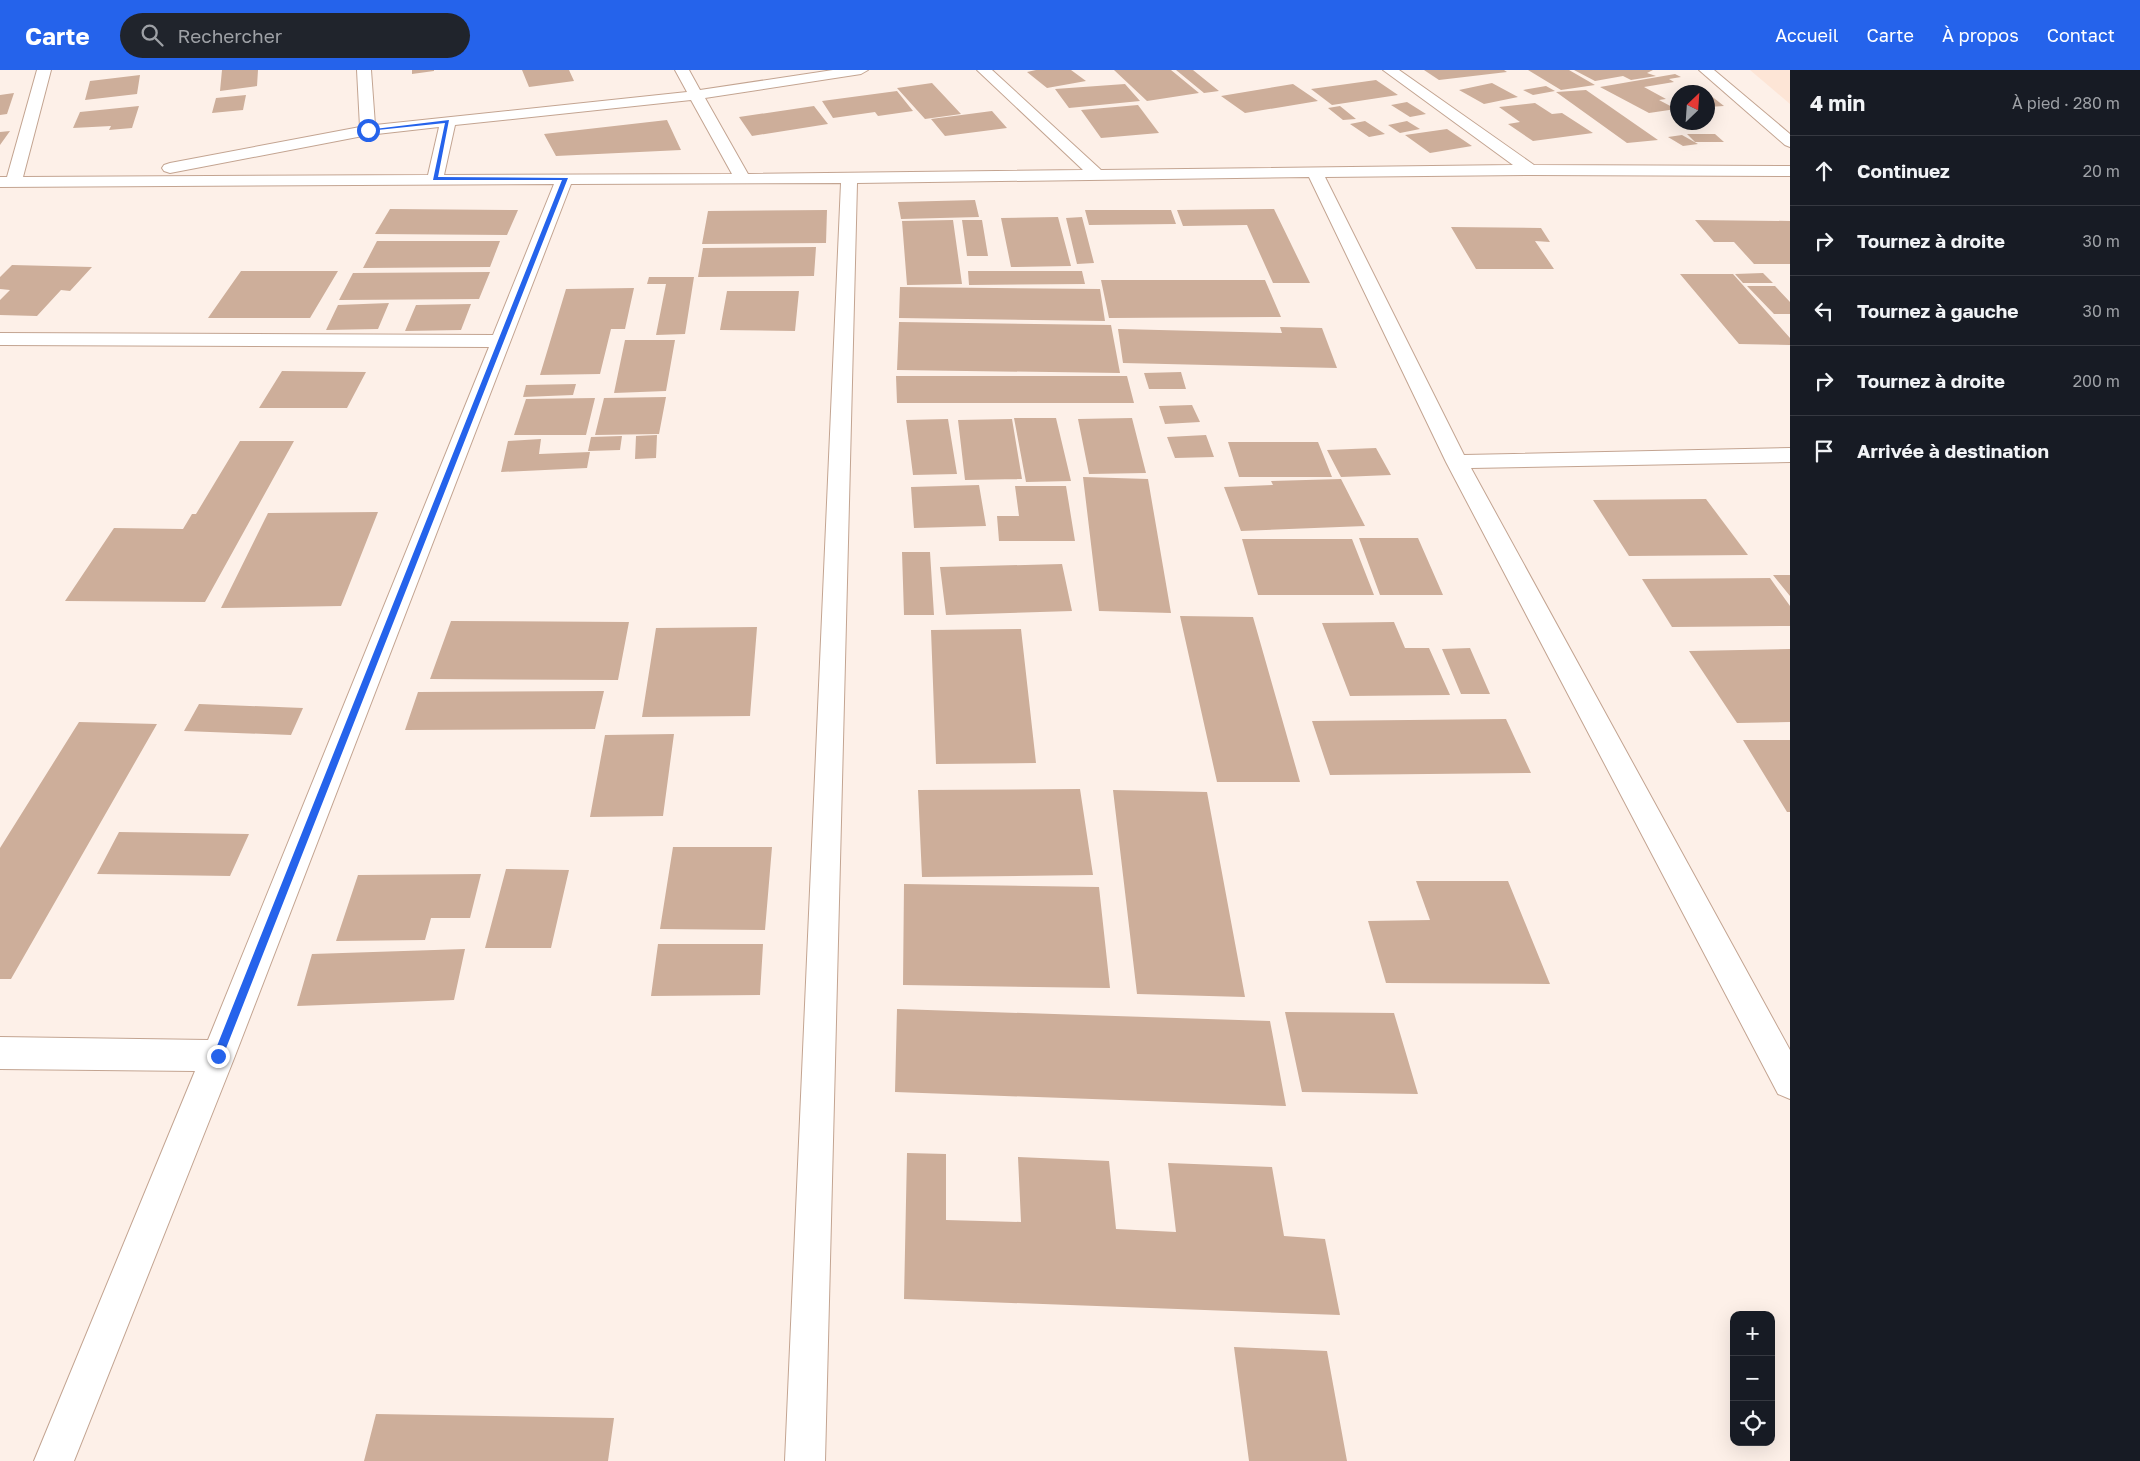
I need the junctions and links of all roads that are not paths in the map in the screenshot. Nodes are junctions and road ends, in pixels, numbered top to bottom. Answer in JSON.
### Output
{"nodes":[{"id":1,"x":44,"y":70,"type":"edge"},
{"id":2,"x":364,"y":70,"type":"edge"},
{"id":3,"x":682,"y":70,"type":"edge"},
{"id":4,"x":861,"y":70,"type":"edge"},
{"id":5,"x":984,"y":70,"type":"edge"},
{"id":6,"x":1390,"y":70,"type":"edge"},
{"id":7,"x":1706,"y":70,"type":"edge"},
{"id":8,"x":696,"y":95,"type":"junction"},
{"id":9,"x":448,"y":121,"type":"junction"},
{"id":10,"x":368,"y":130,"type":"junction"},
{"id":11,"x":1790,"y":142,"type":"edge"},
{"id":12,"x":1530,"y":170,"type":"junction"},
{"id":13,"x":1790,"y":171,"type":"edge"},
{"id":14,"x":1315,"y":173,"type":"junction"},
{"id":15,"x":1096,"y":174,"type":"junction"},
{"id":16,"x":742,"y":177,"type":"junction"},
{"id":17,"x":565,"y":178,"type":"junction"},
{"id":18,"x":849,"y":178,"type":"junction"},
{"id":19,"x":435,"y":179,"type":"junction"},
{"id":20,"x":102,"y":181,"type":"junction"},
{"id":21,"x":7,"y":182,"type":"edge"},
{"id":22,"x":0,"y":340,"type":"edge"},
{"id":23,"x":501,"y":341,"type":"junction"},
{"id":24,"x":1790,"y":455,"type":"edge"},
{"id":25,"x":1457,"y":462,"type":"junction"},
{"id":26,"x":0,"y":1053,"type":"edge"},
{"id":27,"x":218,"y":1056,"type":"junction"},
{"id":28,"x":1790,"y":1083,"type":"edge"},
{"id":29,"x":54,"y":1461,"type":"edge"},
{"id":30,"x":805,"y":1461,"type":"edge"}],
"edges":[{"from":1,"to":21,"type":"street"},
{"from":2,"to":10,"type":"street"},
{"from":3,"to":8,"type":"street"},
{"from":4,"to":8,"type":"street"},
{"from":5,"to":15,"type":"street"},
{"from":6,"to":12,"type":"street"},
{"from":7,"to":11,"type":"street"},
{"from":8,"to":9,"type":"street"},
{"from":8,"to":16,"type":"street"},
{"from":9,"to":10,"type":"street"},
{"from":9,"to":19,"type":"street"},
{"from":10,"to":20,"type":"street"},
{"from":12,"to":13,"type":"street"},
{"from":12,"to":14,"type":"street"},
{"from":14,"to":15,"type":"street"},
{"from":14,"to":25,"type":"street"},
{"from":15,"to":18,"type":"street"},
{"from":16,"to":17,"type":"street"},
{"from":16,"to":18,"type":"street"},
{"from":17,"to":19,"type":"street"},
{"from":17,"to":23,"type":"street"},
{"from":18,"to":30,"type":"street"},
{"from":19,"to":20,"type":"street"},
{"from":20,"to":21,"type":"street"},
{"from":22,"to":23,"type":"street"},
{"from":23,"to":27,"type":"street"},
{"from":24,"to":25,"type":"street"},
{"from":25,"to":28,"type":"street"},
{"from":26,"to":27,"type":"street"},
{"from":27,"to":29,"type":"street"}]}
